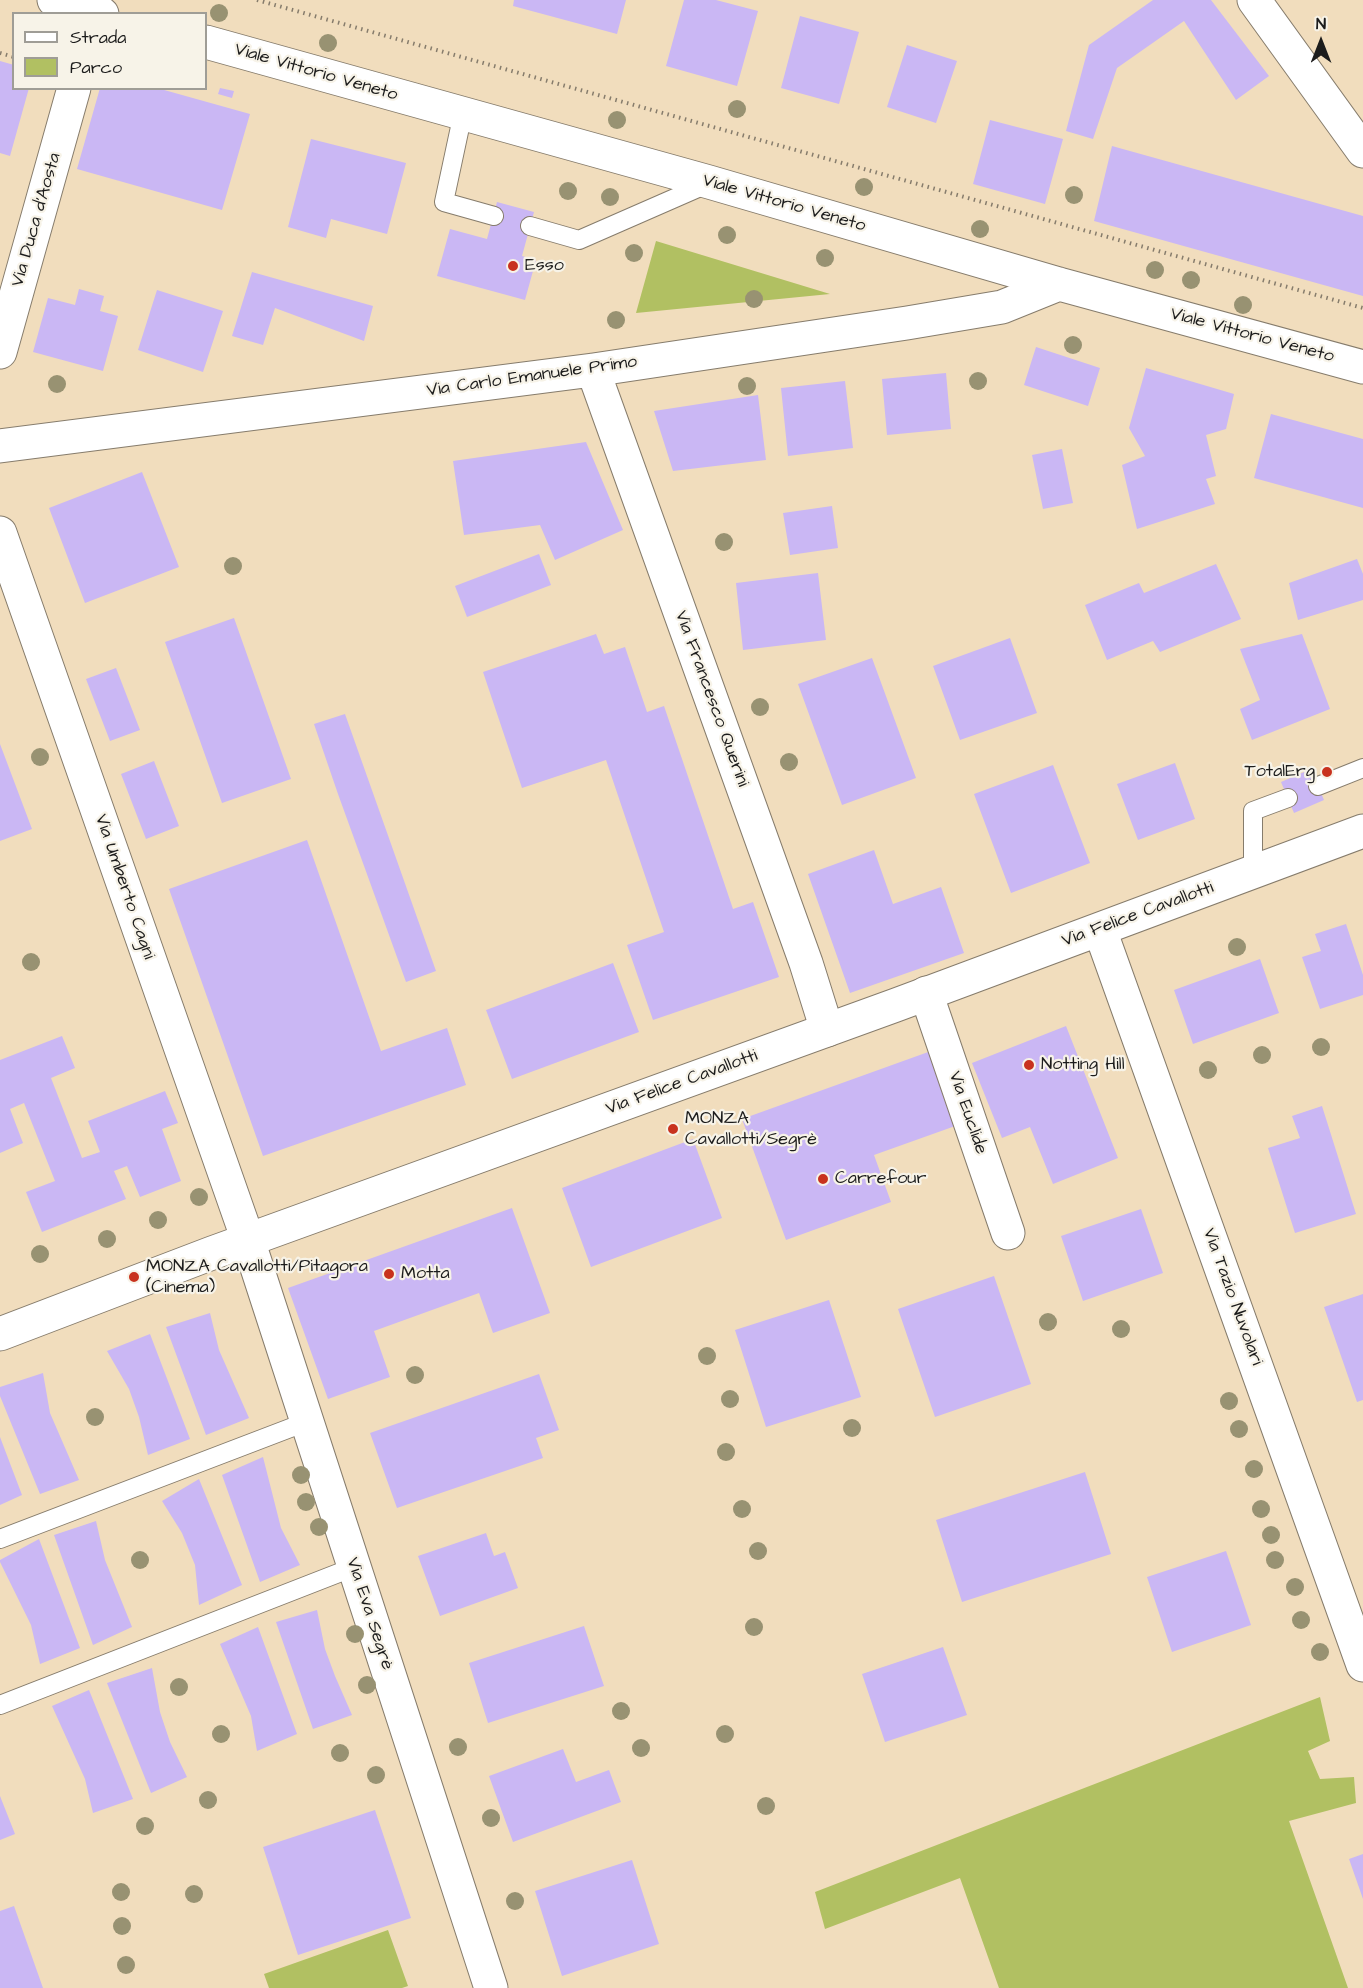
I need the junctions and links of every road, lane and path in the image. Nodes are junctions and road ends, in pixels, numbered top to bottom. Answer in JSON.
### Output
{"nodes":[{"id":1,"x":54,"y":0,"type":"edge"},
{"id":2,"x":257,"y":0,"type":"edge"},
{"id":3,"x":1254,"y":0,"type":"edge"},
{"id":4,"x":98,"y":10,"type":"edge"},
{"id":5,"x":207,"y":42,"type":"edge"},
{"id":6,"x":73,"y":90,"type":"edge"},
{"id":7,"x":463,"y":113,"type":"junction"},
{"id":8,"x":1363,"y":152,"type":"edge"},
{"id":9,"x":710,"y":182,"type":"junction"},
{"id":10,"x":494,"y":216,"type":"dead end"},
{"id":11,"x":530,"y":226,"type":"dead end"},
{"id":12,"x":1059,"y":284,"type":"junction"},
{"id":13,"x":1363,"y":308,"type":"edge"},
{"id":14,"x":0,"y":352,"type":"edge"},
{"id":15,"x":1363,"y":367,"type":"edge"},
{"id":16,"x":593,"y":370,"type":"junction"},
{"id":17,"x":0,"y":446,"type":"edge"},
{"id":18,"x":0,"y":533,"type":"edge"},
{"id":19,"x":1363,"y":768,"type":"edge"},
{"id":20,"x":1318,"y":786,"type":"dead end"},
{"id":21,"x":1287,"y":798,"type":"dead end"},
{"id":22,"x":1363,"y":831,"type":"edge"},
{"id":23,"x":1253,"y":872,"type":"junction"},
{"id":24,"x":1100,"y":930,"type":"junction"},
{"id":25,"x":926,"y":993,"type":"junction"},
{"id":26,"x":827,"y":1030,"type":"junction"},
{"id":27,"x":1008,"y":1233,"type":"dead end"},
{"id":28,"x":248,"y":1240,"type":"junction"},
{"id":29,"x":0,"y":1334,"type":"edge"},
{"id":30,"x":306,"y":1422,"type":"junction"},
{"id":31,"x":0,"y":1539,"type":"edge"},
{"id":32,"x":354,"y":1567,"type":"junction"},
{"id":33,"x":1363,"y":1665,"type":"edge"},
{"id":34,"x":0,"y":1705,"type":"edge"},
{"id":35,"x":491,"y":1988,"type":"edge"}],
"edges":[{"from":1,"to":4,"type":"street"},
{"from":2,"to":13,"type":"path"},
{"from":3,"to":8,"type":"street"},
{"from":5,"to":7,"type":"street","name":"Viale Vittorio Veneto"},
{"from":6,"to":14,"type":"street","name":"Via Duca d'Aosta"},
{"from":7,"to":9,"type":"street","name":"Viale Vittorio Veneto"},
{"from":7,"to":10,"type":"lane"},
{"from":9,"to":11,"type":"lane"},
{"from":9,"to":12,"type":"street","name":"Viale Vittorio Veneto"},
{"from":12,"to":15,"type":"street","name":"Viale Vittorio Veneto"},
{"from":12,"to":16,"type":"street","name":"Via Carlo Emanuele Primo"},
{"from":16,"to":17,"type":"street","name":"Via Carlo Emanuele Primo"},
{"from":16,"to":26,"type":"street","name":"Via Francesco Querini"},
{"from":18,"to":28,"type":"street","name":"Via Umberto Cagni"},
{"from":19,"to":20,"type":"lane"},
{"from":21,"to":23,"type":"lane"},
{"from":22,"to":23,"type":"street","name":"Via Felice Cavallotti"},
{"from":23,"to":24,"type":"street","name":"Via Felice Cavallotti"},
{"from":24,"to":25,"type":"street","name":"Via Felice Cavallotti"},
{"from":24,"to":33,"type":"street","name":"Via Tazio Nuvolari"},
{"from":25,"to":26,"type":"street","name":"Via Felice Cavallotti"},
{"from":25,"to":27,"type":"street","name":"Via Euclide"},
{"from":26,"to":28,"type":"street","name":"Via Felice Cavallotti"},
{"from":28,"to":29,"type":"street","name":"Via Felice Cavallotti"},
{"from":28,"to":30,"type":"street","name":"Via Eva Segrè"},
{"from":30,"to":31,"type":"lane"},
{"from":30,"to":32,"type":"street","name":"Via Eva Segrè"},
{"from":32,"to":34,"type":"lane"},
{"from":32,"to":35,"type":"street","name":"Via Eva Segrè"}]}
